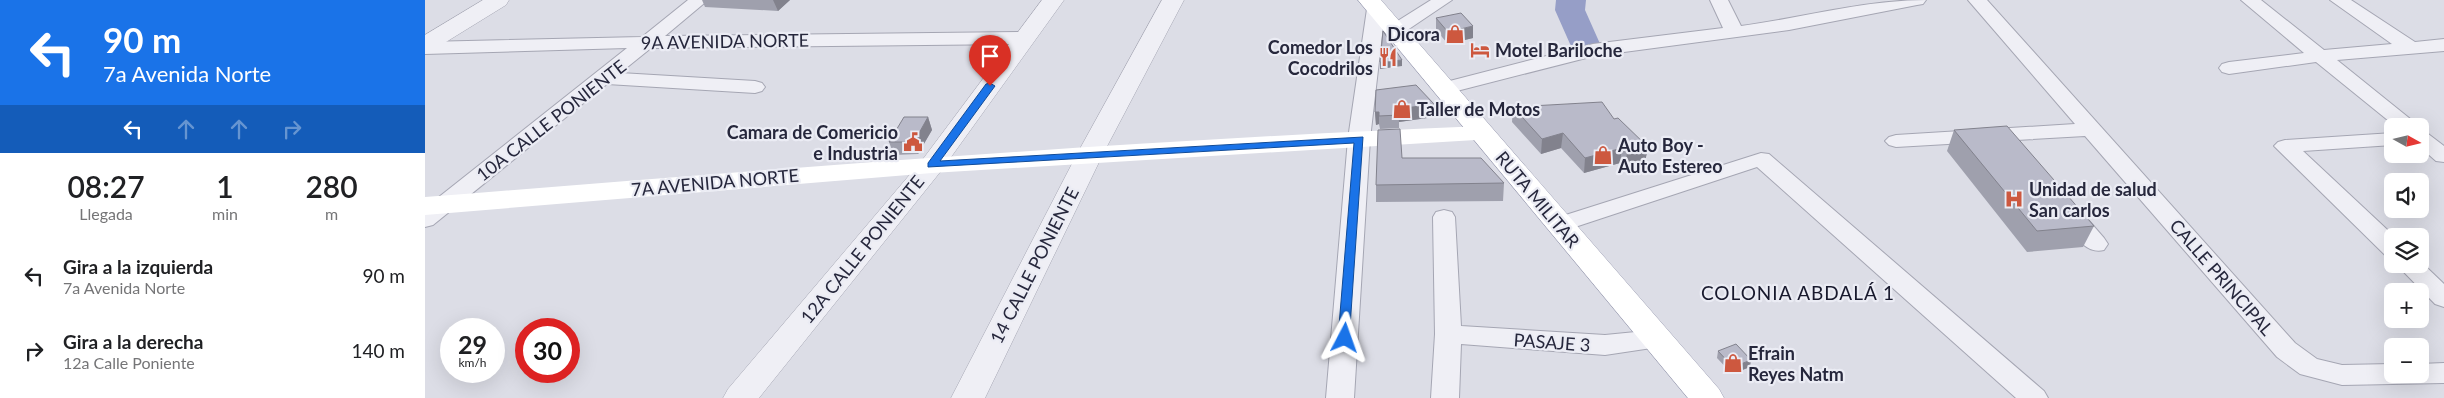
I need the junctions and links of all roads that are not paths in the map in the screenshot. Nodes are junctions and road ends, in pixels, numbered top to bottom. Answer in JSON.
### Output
{"nodes":[{"id":1,"x":498,"y":0,"type":"edge"},
{"id":2,"x":699,"y":0,"type":"edge"},
{"id":3,"x":1053,"y":0,"type":"edge"},
{"id":4,"x":1173,"y":0,"type":"edge"},
{"id":5,"x":1443,"y":0,"type":"edge"},
{"id":6,"x":1719,"y":0,"type":"edge"},
{"id":7,"x":1917,"y":0,"type":"edge"},
{"id":8,"x":1977,"y":0,"type":"edge"},
{"id":9,"x":2250,"y":0,"type":"edge"},
{"id":10,"x":2339,"y":0,"type":"edge"},
{"id":11,"x":1884,"y":3,"type":"edge"},
{"id":12,"x":1373,"y":5,"type":"edge"},
{"id":13,"x":1394,"y":31,"type":"junction"},
{"id":14,"x":1735,"y":33,"type":"junction"},
{"id":15,"x":1025,"y":38,"type":"junction"},
{"id":16,"x":649,"y":42,"type":"junction"},
{"id":17,"x":2444,"y":45,"type":"edge"},
{"id":18,"x":425,"y":47,"type":"edge"},
{"id":19,"x":2411,"y":48,"type":"junction"},
{"id":20,"x":2321,"y":56,"type":"junction"},
{"id":21,"x":2229,"y":68,"type":"dead end"},
{"id":22,"x":604,"y":78,"type":"junction"},
{"id":23,"x":755,"y":87,"type":"dead end"},
{"id":24,"x":1445,"y":88,"type":"junction"},
{"id":25,"x":2396,"y":118,"type":"edge"},
{"id":26,"x":2091,"y":129,"type":"junction"},
{"id":27,"x":1483,"y":134,"type":"junction"},
{"id":28,"x":2005,"y":134,"type":"junction"},
{"id":29,"x":2429,"y":135,"type":"edge"},
{"id":30,"x":2444,"y":136,"type":"edge"},
{"id":31,"x":1359,"y":139,"type":"junction"},
{"id":32,"x":1896,"y":140,"type":"dead end"},
{"id":33,"x":2384,"y":140,"type":"edge"},
{"id":34,"x":2429,"y":144,"type":"edge"},
{"id":35,"x":1090,"y":154,"type":"junction"},
{"id":36,"x":2023,"y":156,"type":"edge"},
{"id":37,"x":2444,"y":156,"type":"edge"},
{"id":38,"x":931,"y":165,"type":"junction"},
{"id":39,"x":2053,"y":193,"type":"edge"},
{"id":40,"x":435,"y":205,"type":"edge"},
{"id":41,"x":1444,"y":217,"type":"dead end"},
{"id":42,"x":425,"y":220,"type":"edge"},
{"id":43,"x":1561,"y":224,"type":"junction"},
{"id":44,"x":2384,"y":240,"type":"edge"},
{"id":45,"x":2096,"y":244,"type":"dead end"},
{"id":46,"x":2418,"y":273,"type":"edge"},
{"id":47,"x":2444,"y":298,"type":"edge"},
{"id":48,"x":1448,"y":334,"type":"junction"},
{"id":49,"x":1656,"y":339,"type":"junction"},
{"id":50,"x":2444,"y":373,"type":"edge"},
{"id":51,"x":2384,"y":374,"type":"edge"},
{"id":52,"x":2429,"y":374,"type":"edge"},
{"id":53,"x":739,"y":398,"type":"edge"},
{"id":54,"x":968,"y":398,"type":"edge"},
{"id":55,"x":1340,"y":398,"type":"edge"},
{"id":56,"x":1445,"y":398,"type":"edge"},
{"id":57,"x":1707,"y":398,"type":"edge"},
{"id":58,"x":2034,"y":398,"type":"edge"}],
"edges":[{"from":1,"to":18,"type":"street"},
{"from":2,"to":16,"type":"street","name":"10A CALLE PONIENTE"},
{"from":3,"to":15,"type":"street","name":"12A CALLE PONIENTE"},
{"from":4,"to":35,"type":"street","name":"14 CALLE PONIENTE"},
{"from":5,"to":13,"type":"street"},
{"from":6,"to":14,"type":"street"},
{"from":7,"to":11,"type":"street"},
{"from":8,"to":26,"type":"street","name":"CALLE PRINCIPAL"},
{"from":9,"to":20,"type":"street"},
{"from":10,"to":19,"type":"street"},
{"from":11,"to":14,"type":"street"},
{"from":12,"to":13,"type":"main road","name":"RUTA MILITAR"},
{"from":12,"to":31,"type":"street"},
{"from":13,"to":24,"type":"main road","name":"RUTA MILITAR"},
{"from":14,"to":24,"type":"street"},
{"from":15,"to":16,"type":"street","name":"9A AVENIDA NORTE"},
{"from":15,"to":38,"type":"street","name":"12A CALLE PONIENTE"},
{"from":16,"to":18,"type":"street","name":"9A AVENIDA NORTE"},
{"from":16,"to":22,"type":"street","name":"10A CALLE PONIENTE"},
{"from":17,"to":19,"type":"street"},
{"from":19,"to":20,"type":"street"},
{"from":20,"to":21,"type":"street"},
{"from":20,"to":25,"type":"street"},
{"from":22,"to":23,"type":"street"},
{"from":22,"to":40,"type":"street","name":"10A CALLE PONIENTE"},
{"from":24,"to":27,"type":"main road","name":"RUTA MILITAR"},
{"from":26,"to":28,"type":"street"},
{"from":26,"to":51,"type":"street","name":"CALLE PRINCIPAL"},
{"from":27,"to":31,"type":"main road","name":"7A AVENIDA NORTE"},
{"from":27,"to":43,"type":"main road","name":"RUTA MILITAR"},
{"from":28,"to":32,"type":"street"},
{"from":28,"to":36,"type":"street"},
{"from":29,"to":30,"type":"street"},
{"from":31,"to":35,"type":"main road","name":"7A AVENIDA NORTE"},
{"from":31,"to":55,"type":"street"},
{"from":33,"to":44,"type":"street"},
{"from":34,"to":37,"type":"street"},
{"from":35,"to":38,"type":"main road","name":"7A AVENIDA NORTE"},
{"from":35,"to":54,"type":"street","name":"14 CALLE PONIENTE"},
{"from":38,"to":40,"type":"main road","name":"7A AVENIDA NORTE"},
{"from":38,"to":53,"type":"street","name":"12A CALLE PONIENTE"},
{"from":39,"to":45,"type":"street"},
{"from":40,"to":42,"type":"street","name":"10A CALLE PONIENTE"},
{"from":41,"to":48,"type":"street"},
{"from":43,"to":49,"type":"main road","name":"RUTA MILITAR"},
{"from":43,"to":58,"type":"street"},
{"from":46,"to":47,"type":"street"},
{"from":48,"to":49,"type":"street","name":"PASAJE 3"},
{"from":48,"to":56,"type":"street"},
{"from":49,"to":57,"type":"main road","name":"RUTA MILITAR"},
{"from":50,"to":52,"type":"street"}]}
